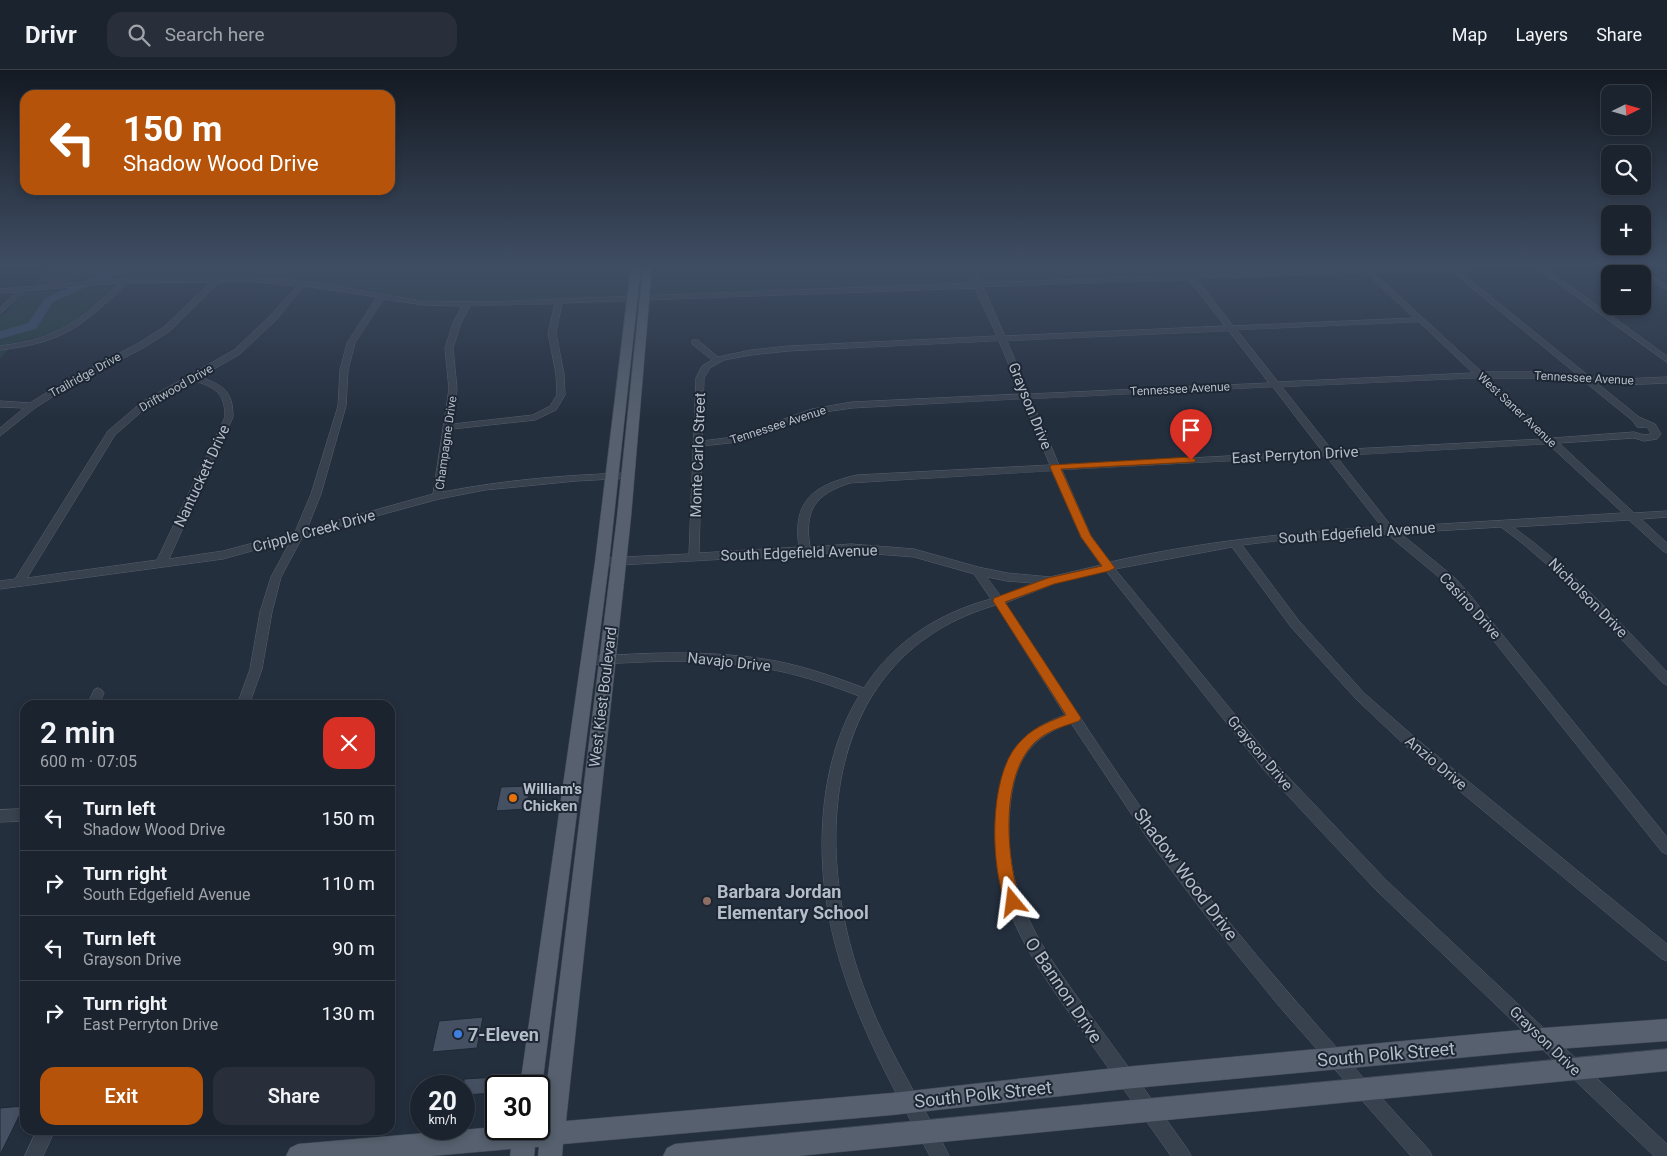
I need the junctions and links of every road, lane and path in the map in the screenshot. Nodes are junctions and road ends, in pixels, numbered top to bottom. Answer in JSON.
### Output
{"nodes":[{"id":1,"x":84,"y":318,"type":"edge"},
{"id":2,"x":180,"y":318,"type":"edge"},
{"id":3,"x":273,"y":318,"type":"edge"},
{"id":4,"x":367,"y":318,"type":"edge"},
{"id":5,"x":461,"y":318,"type":"edge"},
{"id":6,"x":555,"y":318,"type":"edge"},
{"id":7,"x":634,"y":318,"type":"edge"},
{"id":8,"x":637,"y":318,"type":"edge"},
{"id":9,"x":992,"y":318,"type":"edge"},
{"id":10,"x":1223,"y":318,"type":"edge"},
{"id":11,"x":1418,"y":318,"type":"edge"},
{"id":12,"x":1513,"y":318,"type":"edge"},
{"id":13,"x":1609,"y":318,"type":"edge"},
{"id":14,"x":1421,"y":320,"type":"junction"},
{"id":15,"x":1231,"y":328,"type":"junction"},
{"id":16,"x":1001,"y":338,"type":"junction"},
{"id":17,"x":695,"y":342,"type":"dead end"},
{"id":18,"x":0,"y":348,"type":"edge"},
{"id":19,"x":717,"y":360,"type":"junction"},
{"id":20,"x":1667,"y":360,"type":"edge"},
{"id":21,"x":1480,"y":375,"type":"junction"},
{"id":22,"x":193,"y":377,"type":"junction"},
{"id":23,"x":635,"y":377,"type":"junction"},
{"id":24,"x":622,"y":378,"type":"junction"},
{"id":25,"x":1587,"y":379,"type":"junction"},
{"id":26,"x":1667,"y":380,"type":"edge"},
{"id":27,"x":1275,"y":385,"type":"junction"},
{"id":28,"x":1026,"y":397,"type":"junction"},
{"id":29,"x":0,"y":404,"type":"edge"},
{"id":30,"x":32,"y":406,"type":"junction"},
{"id":31,"x":1636,"y":419,"type":"junction"},
{"id":32,"x":448,"y":427,"type":"junction"},
{"id":33,"x":0,"y":433,"type":"edge"},
{"id":34,"x":1634,"y":435,"type":"junction"},
{"id":35,"x":1551,"y":441,"type":"junction"},
{"id":36,"x":698,"y":444,"type":"junction"},
{"id":37,"x":1327,"y":453,"type":"junction"},
{"id":38,"x":1055,"y":467,"type":"junction"},
{"id":39,"x":611,"y":476,"type":"junction"},
{"id":40,"x":626,"y":476,"type":"junction"},
{"id":41,"x":438,"y":496,"type":"junction"},
{"id":42,"x":1667,"y":514,"type":"edge"},
{"id":43,"x":1632,"y":516,"type":"junction"},
{"id":44,"x":1503,"y":524,"type":"junction"},
{"id":45,"x":1389,"y":530,"type":"junction"},
{"id":46,"x":297,"y":536,"type":"junction"},
{"id":47,"x":1235,"y":543,"type":"junction"},
{"id":48,"x":1667,"y":549,"type":"edge"},
{"id":49,"x":805,"y":550,"type":"junction"},
{"id":50,"x":694,"y":558,"type":"junction"},
{"id":51,"x":602,"y":562,"type":"junction"},
{"id":52,"x":619,"y":562,"type":"junction"},
{"id":53,"x":161,"y":564,"type":"junction"},
{"id":54,"x":1109,"y":568,"type":"junction"},
{"id":55,"x":978,"y":571,"type":"junction"},
{"id":56,"x":1052,"y":581,"type":"junction"},
{"id":57,"x":18,"y":583,"type":"junction"},
{"id":58,"x":0,"y":586,"type":"edge"},
{"id":59,"x":998,"y":601,"type":"junction"},
{"id":60,"x":608,"y":660,"type":"junction"},
{"id":61,"x":588,"y":661,"type":"junction"},
{"id":62,"x":1667,"y":680,"type":"edge"},
{"id":63,"x":98,"y":693,"type":"dead end"},
{"id":64,"x":866,"y":693,"type":"junction"},
{"id":65,"x":94,"y":700,"type":"edge"},
{"id":66,"x":245,"y":700,"type":"edge"},
{"id":67,"x":1074,"y":718,"type":"junction"},
{"id":68,"x":597,"y":749,"type":"junction"},
{"id":69,"x":576,"y":751,"type":"junction"},
{"id":70,"x":20,"y":814,"type":"edge"},
{"id":71,"x":0,"y":816,"type":"edge"},
{"id":72,"x":1667,"y":848,"type":"edge"},
{"id":73,"x":584,"y":858,"type":"junction"},
{"id":74,"x":562,"y":860,"type":"junction"},
{"id":75,"x":1667,"y":954,"type":"edge"},
{"id":76,"x":1667,"y":1030,"type":"edge"},
{"id":77,"x":1543,"y":1039,"type":"junction"},
{"id":78,"x":1336,"y":1059,"type":"junction"},
{"id":79,"x":1667,"y":1060,"type":"edge"},
{"id":80,"x":1575,"y":1070,"type":"junction"},
{"id":81,"x":533,"y":1075,"type":"edge"},
{"id":82,"x":1124,"y":1078,"type":"junction"},
{"id":83,"x":1361,"y":1088,"type":"junction"},
{"id":84,"x":911,"y":1102,"type":"junction"},
{"id":85,"x":1148,"y":1108,"type":"junction"},
{"id":86,"x":927,"y":1132,"type":"junction"},
{"id":87,"x":44,"y":1135,"type":"edge"},
{"id":88,"x":524,"y":1140,"type":"edge"},
{"id":89,"x":551,"y":1145,"type":"edge"},
{"id":90,"x":34,"y":1156,"type":"edge"},
{"id":91,"x":306,"y":1156,"type":"edge"},
{"id":92,"x":675,"y":1156,"type":"edge"},
{"id":93,"x":940,"y":1156,"type":"edge"},
{"id":94,"x":1182,"y":1156,"type":"edge"},
{"id":95,"x":1422,"y":1156,"type":"edge"},
{"id":96,"x":1667,"y":1156,"type":"edge"}],
"edges":[{"from":1,"to":18,"type":"street"},
{"from":2,"to":30,"type":"street","name":"Trailridge Drive"},
{"from":3,"to":22,"type":"street","name":"Driftwood Drive"},
{"from":4,"to":46,"type":"street"},
{"from":5,"to":32,"type":"street","name":"Champagne Drive"},
{"from":6,"to":32,"type":"street"},
{"from":7,"to":24,"type":"main road","name":"West Kiest Boulevard"},
{"from":8,"to":23,"type":"main road","name":"West Kiest Boulevard"},
{"from":9,"to":16,"type":"street","name":"Grayson Drive"},
{"from":10,"to":15,"type":"street","name":"Casino Drive"},
{"from":11,"to":14,"type":"street","name":"West Saner Avenue"},
{"from":12,"to":25,"type":"street"},
{"from":13,"to":20,"type":"street"},
{"from":14,"to":15,"type":"street"},
{"from":14,"to":21,"type":"street","name":"West Saner Avenue"},
{"from":15,"to":16,"type":"street"},
{"from":15,"to":27,"type":"street","name":"Casino Drive"},
{"from":16,"to":19,"type":"street"},
{"from":16,"to":28,"type":"street","name":"Grayson Drive"},
{"from":17,"to":19,"type":"street"},
{"from":19,"to":36,"type":"street","name":"Monte Carlo Street"},
{"from":21,"to":25,"type":"street","name":"Tennessee Avenue"},
{"from":21,"to":27,"type":"street","name":"Tennessee Avenue"},
{"from":21,"to":35,"type":"street","name":"West Saner Avenue"},
{"from":22,"to":53,"type":"street","name":"Nantuckett Drive"},
{"from":22,"to":57,"type":"street","name":"Driftwood Drive"},
{"from":23,"to":24,"type":"main road"},
{"from":23,"to":40,"type":"main road","name":"West Kiest Boulevard"},
{"from":24,"to":39,"type":"main road","name":"West Kiest Boulevard"},
{"from":25,"to":26,"type":"street","name":"Tennessee Avenue"},
{"from":25,"to":31,"type":"street"},
{"from":27,"to":28,"type":"street","name":"Tennessee Avenue"},
{"from":27,"to":37,"type":"street","name":"Casino Drive"},
{"from":28,"to":36,"type":"street","name":"Tennessee Avenue"},
{"from":28,"to":38,"type":"street","name":"Grayson Drive"},
{"from":29,"to":30,"type":"street"},
{"from":30,"to":33,"type":"street","name":"Trailridge Drive"},
{"from":31,"to":34,"type":"street"},
{"from":31,"to":34,"type":"street","name":"East Perryton Drive"},
{"from":32,"to":41,"type":"street","name":"Champagne Drive"},
{"from":34,"to":35,"type":"street","name":"East Perryton Drive"},
{"from":35,"to":37,"type":"street","name":"East Perryton Drive"},
{"from":35,"to":43,"type":"street","name":"West Saner Avenue"},
{"from":36,"to":50,"type":"street","name":"Monte Carlo Street"},
{"from":37,"to":38,"type":"street","name":"East Perryton Drive"},
{"from":37,"to":45,"type":"street","name":"Casino Drive"},
{"from":38,"to":49,"type":"street","name":"East Perryton Drive"},
{"from":38,"to":54,"type":"street","name":"Grayson Drive"},
{"from":39,"to":40,"type":"street","name":"Cripple Creek Drive"},
{"from":39,"to":41,"type":"street","name":"Cripple Creek Drive"},
{"from":39,"to":51,"type":"main road","name":"West Kiest Boulevard"},
{"from":40,"to":52,"type":"main road","name":"West Kiest Boulevard"},
{"from":41,"to":46,"type":"street","name":"Cripple Creek Drive"},
{"from":42,"to":43,"type":"street","name":"South Edgefield Avenue"},
{"from":43,"to":44,"type":"street","name":"South Edgefield Avenue"},
{"from":43,"to":48,"type":"street","name":"West Saner Avenue"},
{"from":44,"to":45,"type":"street","name":"South Edgefield Avenue"},
{"from":44,"to":62,"type":"street","name":"Nicholson Drive"},
{"from":45,"to":47,"type":"street","name":"South Edgefield Avenue"},
{"from":45,"to":72,"type":"street","name":"Casino Drive"},
{"from":46,"to":53,"type":"street","name":"Cripple Creek Drive"},
{"from":46,"to":66,"type":"street"},
{"from":47,"to":54,"type":"street","name":"South Edgefield Avenue"},
{"from":47,"to":75,"type":"street","name":"Anzio Drive"},
{"from":49,"to":50,"type":"street","name":"South Edgefield Avenue"},
{"from":49,"to":55,"type":"street","name":"South Edgefield Avenue"},
{"from":50,"to":52,"type":"street","name":"South Edgefield Avenue"},
{"from":51,"to":52,"type":"street","name":"South Edgefield Avenue"},
{"from":51,"to":61,"type":"main road","name":"West Kiest Boulevard"},
{"from":52,"to":60,"type":"main road","name":"West Kiest Boulevard"},
{"from":53,"to":57,"type":"street","name":"Cripple Creek Drive"},
{"from":54,"to":56,"type":"street","name":"South Edgefield Avenue"},
{"from":54,"to":77,"type":"street","name":"Grayson Drive"},
{"from":55,"to":56,"type":"street","name":"South Edgefield Avenue"},
{"from":55,"to":59,"type":"street","name":"Shadow Wood Drive"},
{"from":56,"to":59,"type":"street","name":"South Edgefield Avenue"},
{"from":57,"to":58,"type":"street","name":"Cripple Creek Drive"},
{"from":59,"to":64,"type":"street","name":"South Edgefield Avenue"},
{"from":59,"to":67,"type":"street","name":"Shadow Wood Drive"},
{"from":60,"to":61,"type":"street","name":"Navajo Drive"},
{"from":60,"to":64,"type":"street","name":"Navajo Drive"},
{"from":60,"to":68,"type":"main road","name":"West Kiest Boulevard"},
{"from":61,"to":69,"type":"main road","name":"West Kiest Boulevard"},
{"from":63,"to":65,"type":"street"},
{"from":64,"to":84,"type":"street","name":"South Edgefield Avenue"},
{"from":67,"to":78,"type":"street","name":"Shadow Wood Drive"},
{"from":67,"to":82,"type":"street","name":"O Bannon Drive"},
{"from":68,"to":69,"type":"main road"},
{"from":68,"to":73,"type":"main road","name":"West Kiest Boulevard"},
{"from":69,"to":74,"type":"main road","name":"West Kiest Boulevard"},
{"from":70,"to":71,"type":"street"},
{"from":73,"to":74,"type":"main road"},
{"from":73,"to":89,"type":"main road","name":"West Kiest Boulevard"},
{"from":74,"to":81,"type":"main road","name":"West Kiest Boulevard"},
{"from":76,"to":77,"type":"main road","name":"South Polk Street"},
{"from":77,"to":78,"type":"main road","name":"South Polk Street"},
{"from":77,"to":80,"type":"street","name":"Grayson Drive"},
{"from":78,"to":82,"type":"main road","name":"South Polk Street"},
{"from":78,"to":83,"type":"street","name":"Shadow Wood Drive"},
{"from":79,"to":80,"type":"main road","name":"South Polk Street"},
{"from":80,"to":83,"type":"main road","name":"South Polk Street"},
{"from":80,"to":96,"type":"street","name":"Grayson Drive"},
{"from":82,"to":84,"type":"main road","name":"South Polk Street"},
{"from":82,"to":85,"type":"street","name":"O Bannon Drive"},
{"from":83,"to":85,"type":"main road","name":"South Polk Street"},
{"from":83,"to":95,"type":"street","name":"Shadow Wood Drive"},
{"from":84,"to":86,"type":"street","name":"South Edgefield Avenue"},
{"from":84,"to":89,"type":"main road","name":"South Polk Street"},
{"from":85,"to":86,"type":"main road","name":"South Polk Street"},
{"from":85,"to":94,"type":"street","name":"O Bannon Drive"},
{"from":86,"to":92,"type":"main road","name":"South Polk Street"},
{"from":86,"to":93,"type":"street","name":"South Edgefield Avenue"},
{"from":87,"to":90,"type":"street"},
{"from":88,"to":89,"type":"main road","name":"South Polk Street"},
{"from":88,"to":91,"type":"main road","name":"South Polk Street"}]}
